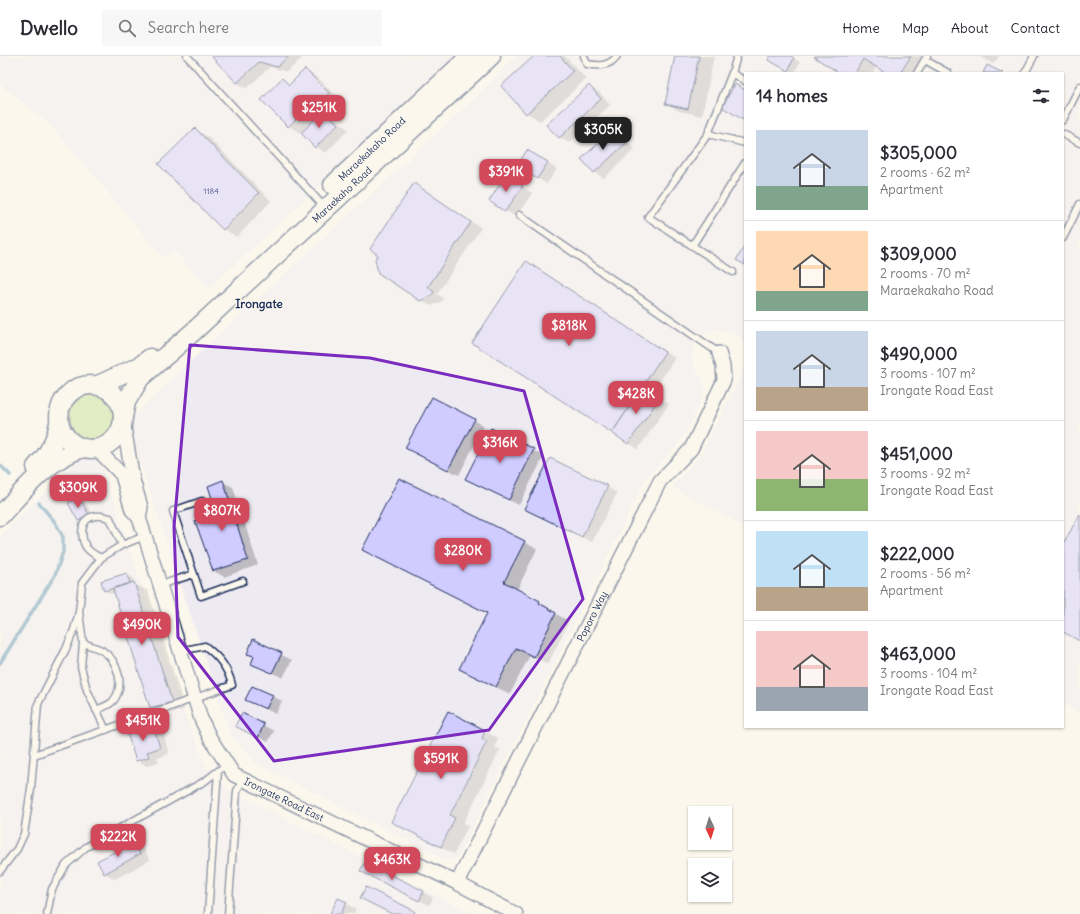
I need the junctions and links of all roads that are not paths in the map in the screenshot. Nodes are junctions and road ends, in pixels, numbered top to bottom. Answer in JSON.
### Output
{"nodes":[{"id":1,"x":187,"y":56,"type":"edge"},
{"id":2,"x":470,"y":56,"type":"edge"},
{"id":3,"x":491,"y":56,"type":"edge"},
{"id":4,"x":584,"y":56,"type":"edge"},
{"id":5,"x":617,"y":56,"type":"edge"},
{"id":6,"x":737,"y":56,"type":"edge"},
{"id":7,"x":1034,"y":56,"type":"edge"},
{"id":8,"x":926,"y":58,"type":"edge"},
{"id":9,"x":918,"y":72,"type":"edge"},
{"id":10,"x":947,"y":72,"type":"edge"},
{"id":11,"x":1026,"y":72,"type":"edge"},
{"id":12,"x":732,"y":73,"type":"junction"},
{"id":13,"x":744,"y":80,"type":"edge"},
{"id":14,"x":1080,"y":86,"type":"edge"},
{"id":15,"x":1064,"y":118,"type":"edge"},
{"id":16,"x":708,"y":134,"type":"junction"},
{"id":17,"x":1064,"y":135,"type":"edge"},
{"id":18,"x":744,"y":143,"type":"edge"},
{"id":19,"x":1080,"y":143,"type":"edge"},
{"id":20,"x":744,"y":165,"type":"edge"},
{"id":21,"x":1080,"y":204,"type":"edge"},
{"id":22,"x":322,"y":205,"type":"junction"},
{"id":23,"x":519,"y":215,"type":"dead end"},
{"id":24,"x":1064,"y":236,"type":"edge"},
{"id":25,"x":692,"y":246,"type":"junction"},
{"id":26,"x":733,"y":272,"type":"dead end"},
{"id":27,"x":190,"y":329,"type":"junction"},
{"id":28,"x":719,"y":353,"type":"joint"},
{"id":29,"x":98,"y":385,"type":"junction"},
{"id":30,"x":123,"y":419,"type":"junction"},
{"id":31,"x":59,"y":423,"type":"junction"},
{"id":32,"x":88,"y":448,"type":"junction"},
{"id":33,"x":202,"y":501,"type":"dead end"},
{"id":34,"x":0,"y":502,"type":"edge"},
{"id":35,"x":0,"y":516,"type":"edge"},
{"id":36,"x":139,"y":518,"type":"junction"},
{"id":37,"x":145,"y":536,"type":"junction"},
{"id":38,"x":122,"y":545,"type":"junction"},
{"id":39,"x":101,"y":558,"type":"junction"},
{"id":40,"x":194,"y":574,"type":"junction"},
{"id":41,"x":243,"y":581,"type":"dead end"},
{"id":42,"x":160,"y":585,"type":"junction"},
{"id":43,"x":80,"y":612,"type":"junction"},
{"id":44,"x":83,"y":643,"type":"junction"},
{"id":45,"x":180,"y":651,"type":"junction"},
{"id":46,"x":195,"y":698,"type":"junction"},
{"id":47,"x":96,"y":710,"type":"junction"},
{"id":48,"x":106,"y":730,"type":"junction"},
{"id":49,"x":34,"y":755,"type":"junction"},
{"id":50,"x":222,"y":767,"type":"junction"},
{"id":51,"x":242,"y":779,"type":"junction"},
{"id":52,"x":0,"y":871,"type":"edge"},
{"id":53,"x":457,"y":884,"type":"junction"},
{"id":54,"x":47,"y":914,"type":"edge"},
{"id":55,"x":208,"y":914,"type":"edge"},
{"id":56,"x":228,"y":914,"type":"edge"},
{"id":57,"x":516,"y":914,"type":"edge"}],
"edges":[{"from":1,"to":22,"type":"lane"},
{"from":2,"to":22,"type":"main road","name":"Maraekakaho Road"},
{"from":3,"to":22,"type":"main road","name":"Maraekaho Road"},
{"from":4,"to":5,"type":"lane"},
{"from":6,"to":12,"type":"lane"},
{"from":7,"to":11,"type":"lane"},
{"from":8,"to":9,"type":"lane"},
{"from":8,"to":10,"type":"lane"},
{"from":12,"to":13,"type":"lane"},
{"from":12,"to":16,"type":"lane"},
{"from":14,"to":15,"type":"lane"},
{"from":16,"to":18,"type":"lane"},
{"from":16,"to":25,"type":"lane"},
{"from":17,"to":19,"type":"lane"},
{"from":20,"to":25,"type":"lane"},
{"from":21,"to":24,"type":"lane"},
{"from":22,"to":27,"type":"main road","name":"Maraekakaho Road"},
{"from":23,"to":28,"type":"lane"},
{"from":25,"to":26,"type":"lane"},
{"from":27,"to":29,"type":"main road"},
{"from":27,"to":30,"type":"main road","name":"Maraekakaho Road"},
{"from":28,"to":53,"type":"street","name":"Poporo Way"},
{"from":29,"to":30,"type":"main road"},
{"from":29,"to":31,"type":"main road"},
{"from":30,"to":32,"type":"main road"},
{"from":30,"to":36,"type":"street"},
{"from":31,"to":32,"type":"main road"},
{"from":31,"to":34,"type":"main road"},
{"from":32,"to":35,"type":"main road"},
{"from":32,"to":36,"type":"street"},
{"from":33,"to":40,"type":"lane"},
{"from":36,"to":37,"type":"street","name":"Irongate Road East"},
{"from":37,"to":38,"type":"lane"},
{"from":37,"to":42,"type":"street","name":"Irongate Road East"},
{"from":38,"to":39,"type":"lane"},
{"from":38,"to":39,"type":"lane"},
{"from":39,"to":43,"type":"lane"},
{"from":40,"to":41,"type":"lane"},
{"from":40,"to":42,"type":"lane"},
{"from":42,"to":45,"type":"street","name":"Irongate Road East"},
{"from":43,"to":44,"type":"lane"},
{"from":43,"to":49,"type":"lane"},
{"from":44,"to":47,"type":"lane"},
{"from":44,"to":47,"type":"lane"},
{"from":45,"to":46,"type":"street","name":"Irongate Road East"},
{"from":45,"to":46,"type":"lane"},
{"from":46,"to":48,"type":"lane"},
{"from":46,"to":50,"type":"street","name":"Irongate Road East"},
{"from":47,"to":48,"type":"lane"},
{"from":48,"to":49,"type":"lane"},
{"from":49,"to":52,"type":"lane"},
{"from":50,"to":51,"type":"street","name":"Irongate Road East"},
{"from":50,"to":54,"type":"lane"},
{"from":50,"to":55,"type":"lane"},
{"from":51,"to":53,"type":"street","name":"Irongate Road East"},
{"from":51,"to":56,"type":"lane"},
{"from":53,"to":57,"type":"street","name":"Irongate Road East"}]}
